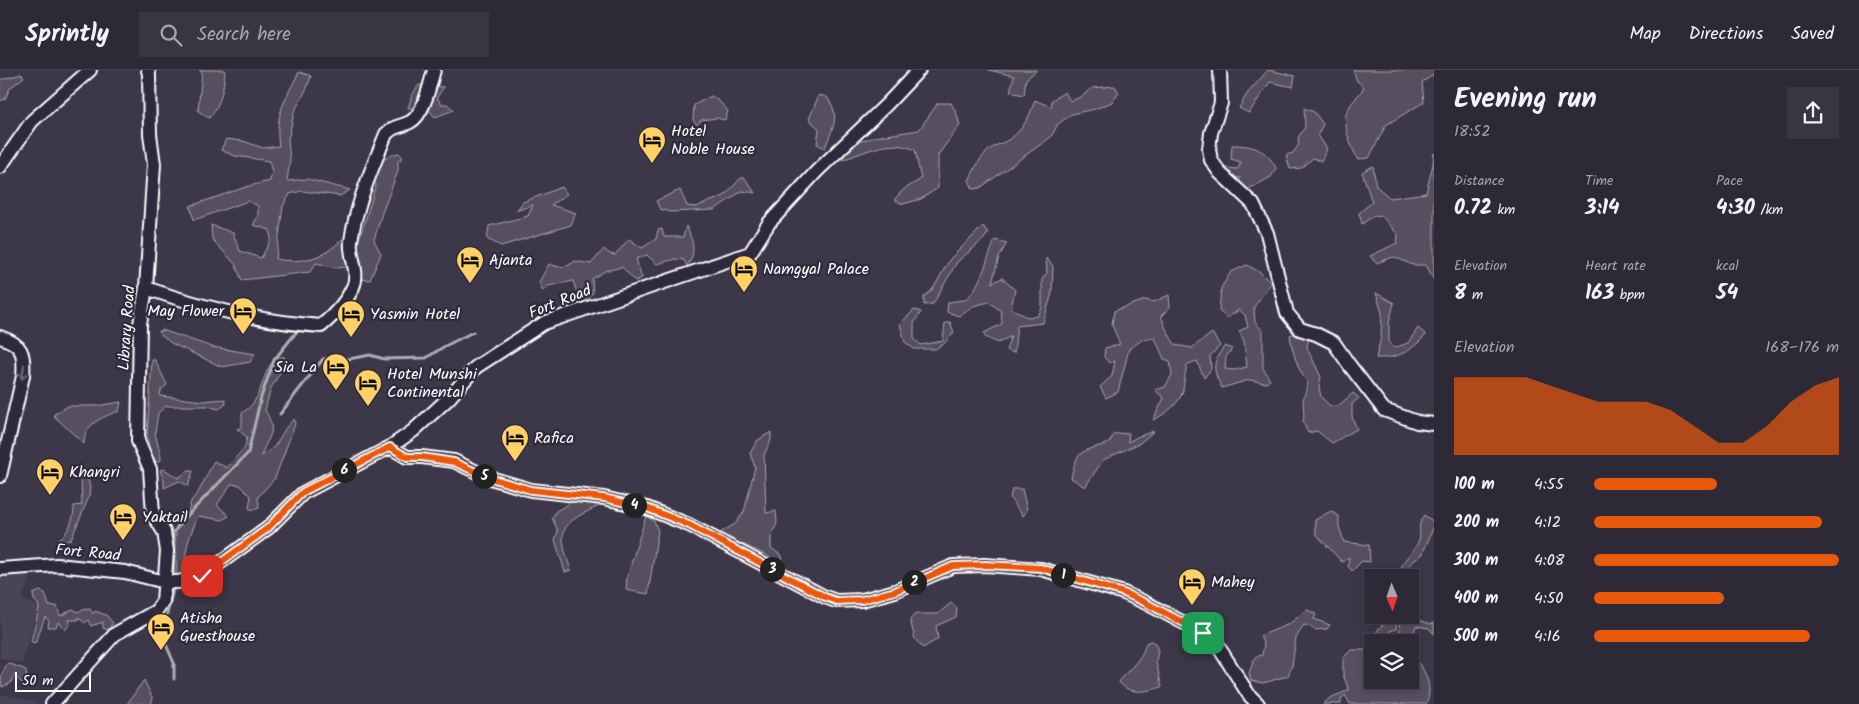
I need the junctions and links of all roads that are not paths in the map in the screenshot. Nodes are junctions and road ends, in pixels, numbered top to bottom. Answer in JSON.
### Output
{"nodes":[{"id":1,"x":90,"y":70,"type":"edge"},
{"id":2,"x":148,"y":70,"type":"edge"},
{"id":3,"x":434,"y":70,"type":"edge"},
{"id":4,"x":919,"y":70,"type":"edge"},
{"id":5,"x":1220,"y":70,"type":"edge"},
{"id":6,"x":0,"y":167,"type":"edge"},
{"id":7,"x":146,"y":288,"type":"junction"},
{"id":8,"x":0,"y":336,"type":"edge"},
{"id":9,"x":1434,"y":424,"type":"edge"},
{"id":10,"x":390,"y":447,"type":"junction"},
{"id":11,"x":0,"y":476,"type":"edge"},
{"id":12,"x":0,"y":569,"type":"edge"},
{"id":13,"x":171,"y":582,"type":"junction"},
{"id":14,"x":52,"y":704,"type":"edge"},
{"id":15,"x":1258,"y":704,"type":"edge"}],
"edges":[{"from":1,"to":6,"type":"street"},
{"from":2,"to":7,"type":"street","name":"Library Road"},
{"from":3,"to":7,"type":"street"},
{"from":4,"to":10,"type":"street","name":"Fort Road"},
{"from":5,"to":9,"type":"street"},
{"from":7,"to":13,"type":"street","name":"Library Road"},
{"from":8,"to":11,"type":"street","one_way":true},
{"from":10,"to":13,"type":"street","name":"Fort Road"},
{"from":10,"to":15,"type":"street"},
{"from":12,"to":13,"type":"street","name":"Fort Road"},
{"from":13,"to":14,"type":"street","name":"Library Road"}]}
